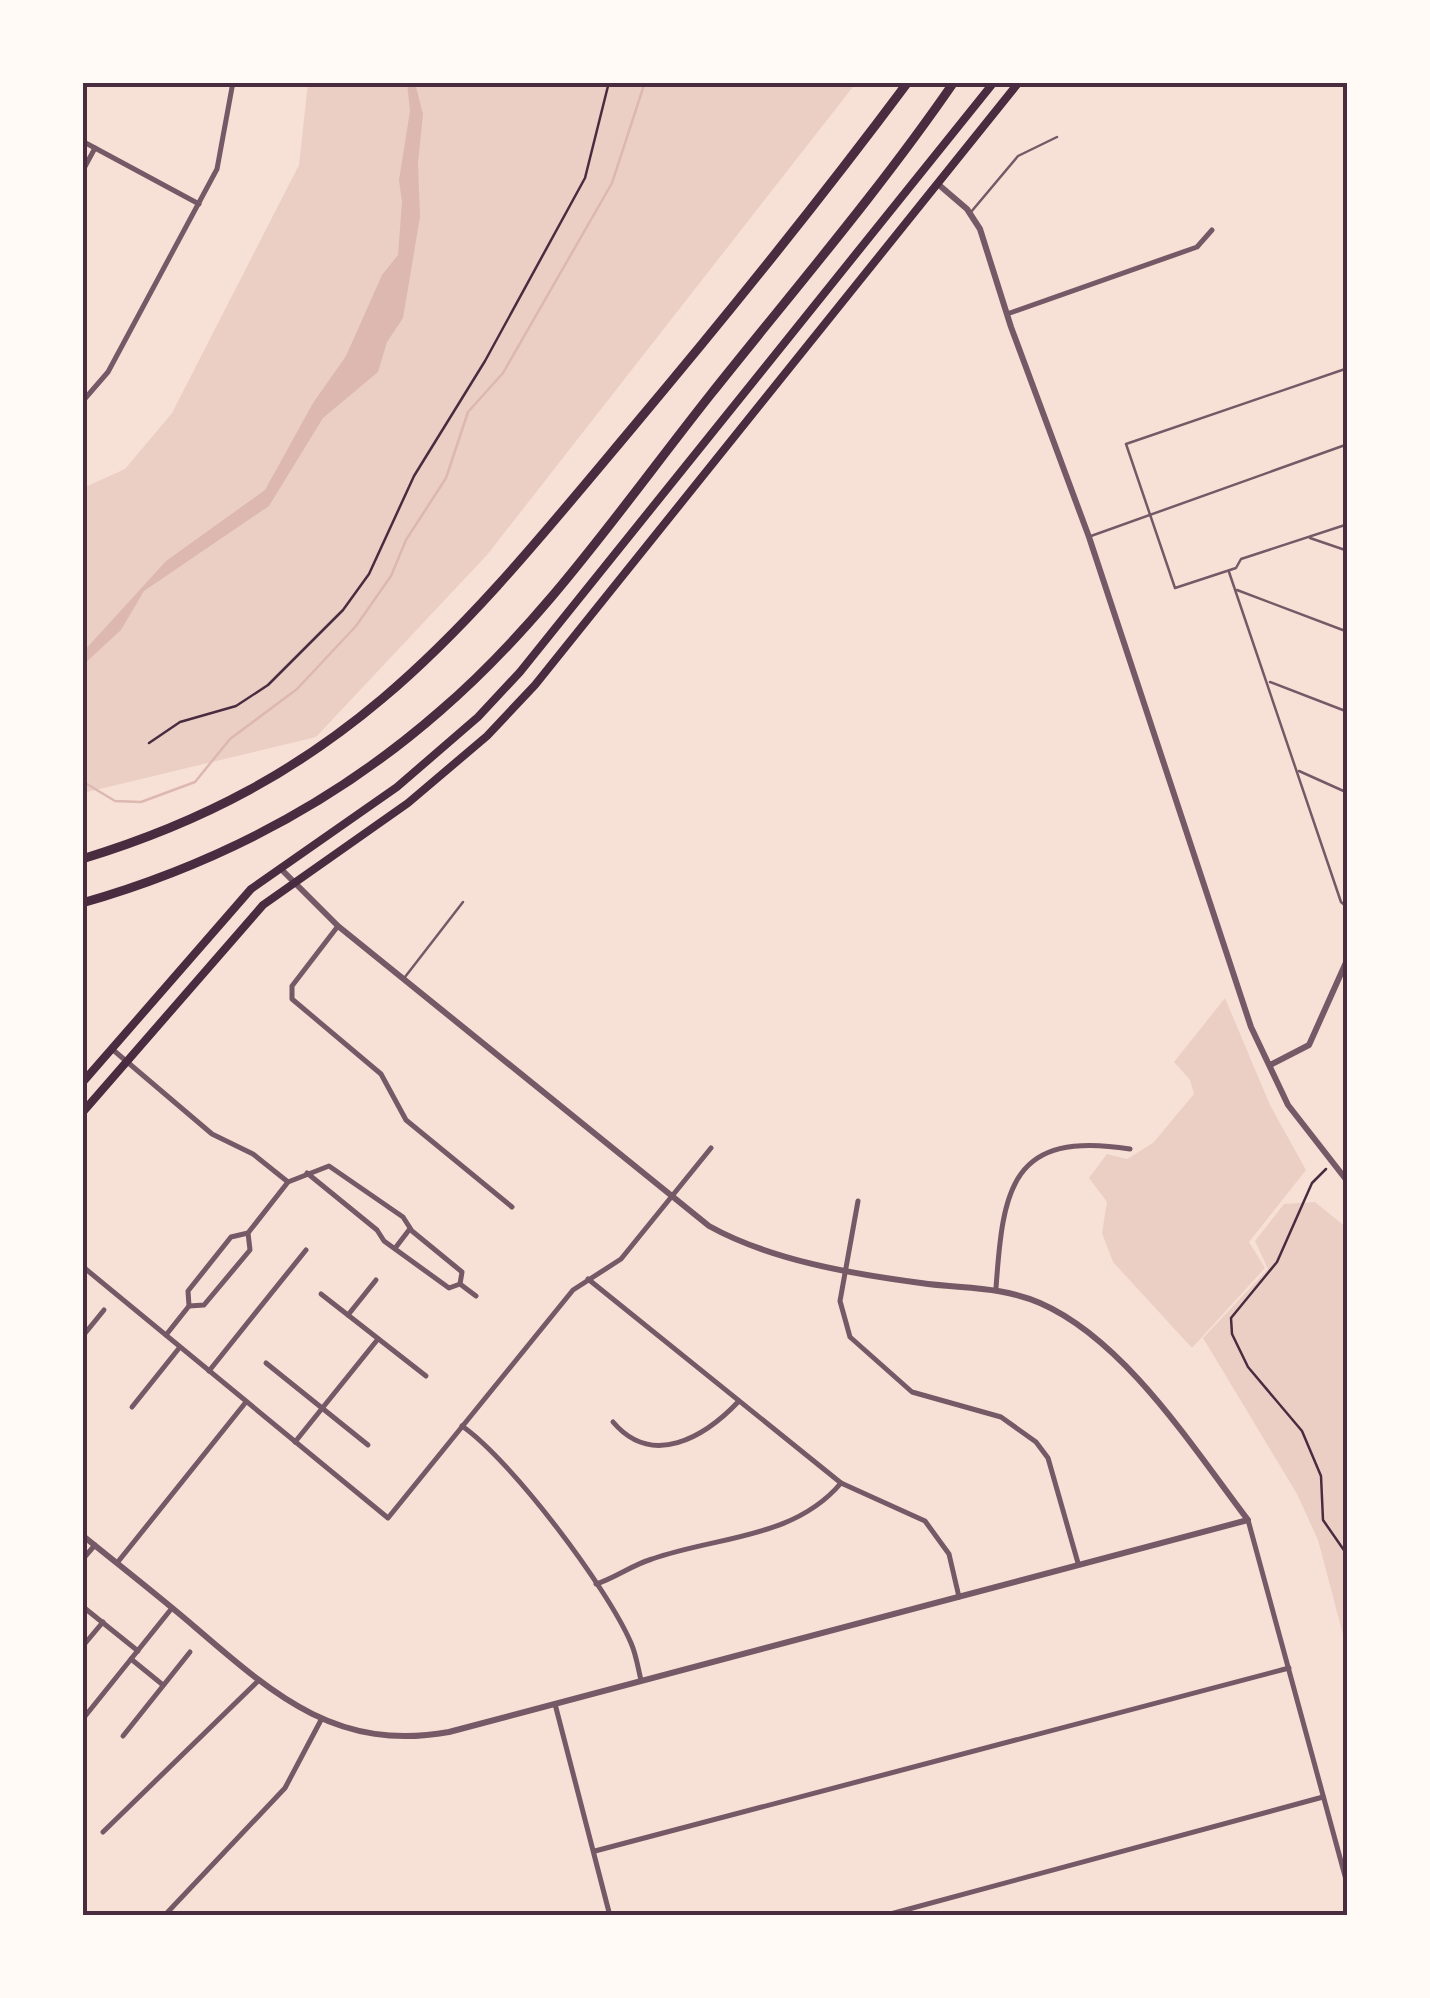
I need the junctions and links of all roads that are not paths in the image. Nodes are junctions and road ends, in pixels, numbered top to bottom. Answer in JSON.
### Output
{"nodes":[{"id":1,"x":232,"y":82,"type":"edge"},
{"id":2,"x":908,"y":82,"type":"edge"},
{"id":3,"x":954,"y":82,"type":"edge"},
{"id":4,"x":994,"y":82,"type":"edge"},
{"id":5,"x":1020,"y":82,"type":"edge"},
{"id":6,"x":1057,"y":136,"type":"dead end"},
{"id":7,"x":82,"y":141,"type":"edge"},
{"id":8,"x":95,"y":148,"type":"junction"},
{"id":9,"x":82,"y":172,"type":"edge"},
{"id":10,"x":923,"y":172,"type":"junction"},
{"id":11,"x":939,"y":184,"type":"junction"},
{"id":12,"x":199,"y":204,"type":"junction"},
{"id":13,"x":970,"y":213,"type":"junction"},
{"id":14,"x":1212,"y":230,"type":"dead end"},
{"id":15,"x":1006,"y":314,"type":"junction"},
{"id":16,"x":1348,"y":368,"type":"edge"},
{"id":17,"x":82,"y":402,"type":"edge"},
{"id":18,"x":1348,"y":444,"type":"edge"},
{"id":19,"x":1150,"y":515,"type":"junction"},
{"id":20,"x":1348,"y":524,"type":"edge"},
{"id":21,"x":1089,"y":537,"type":"junction"},
{"id":22,"x":1308,"y":538,"type":"junction"},
{"id":23,"x":1348,"y":551,"type":"edge"},
{"id":24,"x":1229,"y":571,"type":"junction"},
{"id":25,"x":1236,"y":589,"type":"junction"},
{"id":26,"x":1348,"y":632,"type":"edge"},
{"id":27,"x":1267,"y":681,"type":"junction"},
{"id":28,"x":1348,"y":712,"type":"edge"},
{"id":29,"x":1299,"y":771,"type":"junction"},
{"id":30,"x":1348,"y":793,"type":"edge"},
{"id":31,"x":82,"y":859,"type":"edge"},
{"id":32,"x":280,"y":867,"type":"junction"},
{"id":33,"x":292,"y":882,"type":"junction"},
{"id":34,"x":463,"y":902,"type":"dead end"},
{"id":35,"x":82,"y":903,"type":"edge"},
{"id":36,"x":1348,"y":908,"type":"edge"},
{"id":37,"x":338,"y":926,"type":"junction"},
{"id":38,"x":1348,"y":958,"type":"edge"},
{"id":39,"x":404,"y":978,"type":"junction"},
{"id":40,"x":1338,"y":983,"type":"junction"},
{"id":41,"x":1348,"y":988,"type":"edge"},
{"id":42,"x":111,"y":1048,"type":"junction"},
{"id":43,"x":126,"y":1061,"type":"junction"},
{"id":44,"x":1270,"y":1065,"type":"junction"},
{"id":45,"x":82,"y":1083,"type":"edge"},
{"id":46,"x":82,"y":1114,"type":"edge"},
{"id":47,"x":711,"y":1148,"type":"dead end"},
{"id":48,"x":1130,"y":1149,"type":"dead end"},
{"id":49,"x":310,"y":1172,"type":"junction"},
{"id":50,"x":288,"y":1182,"type":"junction"},
{"id":51,"x":1348,"y":1182,"type":"edge"},
{"id":52,"x":672,"y":1198,"type":"junction"},
{"id":53,"x":858,"y":1201,"type":"dead end"},
{"id":54,"x":512,"y":1207,"type":"dead end"},
{"id":55,"x":410,"y":1228,"type":"junction"},
{"id":56,"x":248,"y":1233,"type":"junction"},
{"id":57,"x":396,"y":1247,"type":"junction"},
{"id":58,"x":306,"y":1250,"type":"dead end"},
{"id":59,"x":82,"y":1266,"type":"edge"},
{"id":60,"x":844,"y":1268,"type":"junction"},
{"id":61,"x":587,"y":1278,"type":"junction"},
{"id":62,"x":376,"y":1280,"type":"dead end"},
{"id":63,"x":460,"y":1284,"type":"junction"},
{"id":64,"x":996,"y":1288,"type":"junction"},
{"id":65,"x":320,"y":1294,"type":"dead end"},
{"id":66,"x":476,"y":1296,"type":"dead end"},
{"id":67,"x":189,"y":1306,"type":"junction"},
{"id":68,"x":104,"y":1310,"type":"dead end"},
{"id":69,"x":348,"y":1316,"type":"junction"},
{"id":70,"x":85,"y":1328,"type":"edge"},
{"id":71,"x":166,"y":1335,"type":"junction"},
{"id":72,"x":82,"y":1337,"type":"edge"},
{"id":73,"x":378,"y":1338,"type":"junction"},
{"id":74,"x":180,"y":1346,"type":"junction"},
{"id":75,"x":266,"y":1363,"type":"dead end"},
{"id":76,"x":209,"y":1371,"type":"junction"},
{"id":77,"x":426,"y":1376,"type":"dead end"},
{"id":78,"x":738,"y":1401,"type":"junction"},
{"id":79,"x":246,"y":1402,"type":"junction"},
{"id":80,"x":132,"y":1407,"type":"dead end"},
{"id":81,"x":322,"y":1408,"type":"junction"},
{"id":82,"x":613,"y":1422,"type":"dead end"},
{"id":83,"x":462,"y":1426,"type":"junction"},
{"id":84,"x":294,"y":1442,"type":"junction"},
{"id":85,"x":368,"y":1445,"type":"dead end"},
{"id":86,"x":842,"y":1484,"type":"junction"},
{"id":87,"x":1248,"y":1520,"type":"junction"},
{"id":88,"x":82,"y":1535,"type":"edge"},
{"id":89,"x":95,"y":1545,"type":"junction"},
{"id":90,"x":82,"y":1560,"type":"edge"},
{"id":91,"x":117,"y":1563,"type":"junction"},
{"id":92,"x":1078,"y":1563,"type":"junction"},
{"id":93,"x":596,"y":1584,"type":"junction"},
{"id":94,"x":959,"y":1596,"type":"junction"},
{"id":95,"x":82,"y":1606,"type":"edge"},
{"id":96,"x":172,"y":1608,"type":"junction"},
{"id":97,"x":103,"y":1622,"type":"junction"},
{"id":98,"x":82,"y":1647,"type":"edge"},
{"id":99,"x":138,"y":1651,"type":"junction"},
{"id":100,"x":190,"y":1652,"type":"dead end"},
{"id":101,"x":132,"y":1659,"type":"junction"},
{"id":102,"x":1288,"y":1668,"type":"junction"},
{"id":103,"x":642,"y":1680,"type":"junction"},
{"id":104,"x":258,"y":1681,"type":"junction"},
{"id":105,"x":163,"y":1685,"type":"junction"},
{"id":106,"x":555,"y":1704,"type":"junction"},
{"id":107,"x":82,"y":1720,"type":"edge"},
{"id":108,"x":322,"y":1720,"type":"junction"},
{"id":109,"x":122,"y":1736,"type":"dead end"},
{"id":110,"x":1323,"y":1797,"type":"junction"},
{"id":111,"x":103,"y":1832,"type":"dead end"},
{"id":112,"x":595,"y":1851,"type":"junction"},
{"id":113,"x":1348,"y":1886,"type":"edge"},
{"id":114,"x":164,"y":1916,"type":"edge"},
{"id":115,"x":610,"y":1916,"type":"edge"},
{"id":116,"x":883,"y":1916,"type":"edge"}],
"edges":[{"from":1,"to":12,"type":"street"},
{"from":2,"to":31,"type":"highway"},
{"from":3,"to":35,"type":"highway"},
{"from":4,"to":10,"type":"main road"},
{"from":5,"to":11,"type":"main road"},
{"from":6,"to":13,"type":"lane"},
{"from":7,"to":8,"type":"street"},
{"from":8,"to":9,"type":"street"},
{"from":8,"to":12,"type":"street"},
{"from":10,"to":11,"type":"main road"},
{"from":10,"to":32,"type":"main road"},
{"from":11,"to":13,"type":"street"},
{"from":11,"to":33,"type":"main road"},
{"from":12,"to":17,"type":"street"},
{"from":13,"to":15,"type":"street"},
{"from":14,"to":15,"type":"street"},
{"from":15,"to":21,"type":"street"},
{"from":16,"to":19,"type":"lane"},
{"from":18,"to":19,"type":"lane"},
{"from":19,"to":21,"type":"lane"},
{"from":19,"to":24,"type":"lane"},
{"from":20,"to":22,"type":"lane"},
{"from":21,"to":44,"type":"street"},
{"from":22,"to":23,"type":"lane"},
{"from":22,"to":24,"type":"lane"},
{"from":24,"to":25,"type":"lane"},
{"from":25,"to":26,"type":"lane"},
{"from":25,"to":27,"type":"lane"},
{"from":27,"to":28,"type":"lane"},
{"from":27,"to":29,"type":"lane"},
{"from":29,"to":30,"type":"lane"},
{"from":29,"to":36,"type":"lane"},
{"from":32,"to":33,"type":"street"},
{"from":32,"to":42,"type":"main road"},
{"from":33,"to":37,"type":"street"},
{"from":33,"to":43,"type":"main road"},
{"from":34,"to":39,"type":"lane"},
{"from":37,"to":39,"type":"street"},
{"from":37,"to":54,"type":"street"},
{"from":38,"to":40,"type":"street"},
{"from":39,"to":52,"type":"street"},
{"from":40,"to":41,"type":"street"},
{"from":40,"to":44,"type":"street"},
{"from":42,"to":43,"type":"street"},
{"from":42,"to":45,"type":"main road"},
{"from":43,"to":46,"type":"main road"},
{"from":43,"to":50,"type":"street"},
{"from":44,"to":51,"type":"street"},
{"from":47,"to":52,"type":"street"},
{"from":48,"to":64,"type":"street"},
{"from":49,"to":50,"type":"street"},
{"from":49,"to":55,"type":"street"},
{"from":49,"to":57,"type":"street"},
{"from":50,"to":56,"type":"street"},
{"from":52,"to":60,"type":"street"},
{"from":52,"to":61,"type":"street"},
{"from":53,"to":60,"type":"street"},
{"from":55,"to":57,"type":"street"},
{"from":55,"to":63,"type":"street"},
{"from":56,"to":67,"type":"street"},
{"from":56,"to":67,"type":"street"},
{"from":57,"to":63,"type":"street"},
{"from":58,"to":76,"type":"street"},
{"from":59,"to":71,"type":"street"},
{"from":60,"to":64,"type":"street"},
{"from":60,"to":92,"type":"street"},
{"from":61,"to":78,"type":"street"},
{"from":61,"to":83,"type":"street"},
{"from":62,"to":69,"type":"street"},
{"from":63,"to":66,"type":"street"},
{"from":64,"to":87,"type":"street"},
{"from":65,"to":69,"type":"street"},
{"from":67,"to":71,"type":"street"},
{"from":68,"to":70,"type":"street"},
{"from":69,"to":73,"type":"street"},
{"from":70,"to":72,"type":"street"},
{"from":71,"to":74,"type":"street"},
{"from":73,"to":77,"type":"street"},
{"from":73,"to":81,"type":"street"},
{"from":74,"to":76,"type":"street"},
{"from":74,"to":80,"type":"street"},
{"from":75,"to":81,"type":"street"},
{"from":76,"to":79,"type":"street"},
{"from":78,"to":82,"type":"street"},
{"from":78,"to":86,"type":"street"},
{"from":79,"to":84,"type":"street"},
{"from":79,"to":91,"type":"street"},
{"from":81,"to":84,"type":"street"},
{"from":81,"to":85,"type":"street"},
{"from":83,"to":84,"type":"street"},
{"from":83,"to":93,"type":"street"},
{"from":86,"to":93,"type":"street"},
{"from":86,"to":94,"type":"street"},
{"from":87,"to":92,"type":"street"},
{"from":87,"to":102,"type":"street"},
{"from":88,"to":89,"type":"street"},
{"from":89,"to":90,"type":"street"},
{"from":89,"to":91,"type":"street"},
{"from":91,"to":96,"type":"street"},
{"from":92,"to":94,"type":"street"},
{"from":93,"to":103,"type":"street"},
{"from":94,"to":103,"type":"street"},
{"from":95,"to":97,"type":"street"},
{"from":96,"to":99,"type":"street"},
{"from":96,"to":104,"type":"street"},
{"from":97,"to":98,"type":"street"},
{"from":97,"to":99,"type":"street"},
{"from":99,"to":101,"type":"street"},
{"from":100,"to":105,"type":"street"},
{"from":101,"to":105,"type":"street"},
{"from":101,"to":107,"type":"street"},
{"from":102,"to":110,"type":"street"},
{"from":102,"to":112,"type":"street"},
{"from":103,"to":106,"type":"street"},
{"from":104,"to":108,"type":"street"},
{"from":104,"to":111,"type":"street"},
{"from":105,"to":109,"type":"street"},
{"from":106,"to":108,"type":"street"},
{"from":106,"to":112,"type":"street"},
{"from":108,"to":114,"type":"street"},
{"from":110,"to":113,"type":"street"},
{"from":110,"to":116,"type":"street"},
{"from":112,"to":115,"type":"street"}]}
